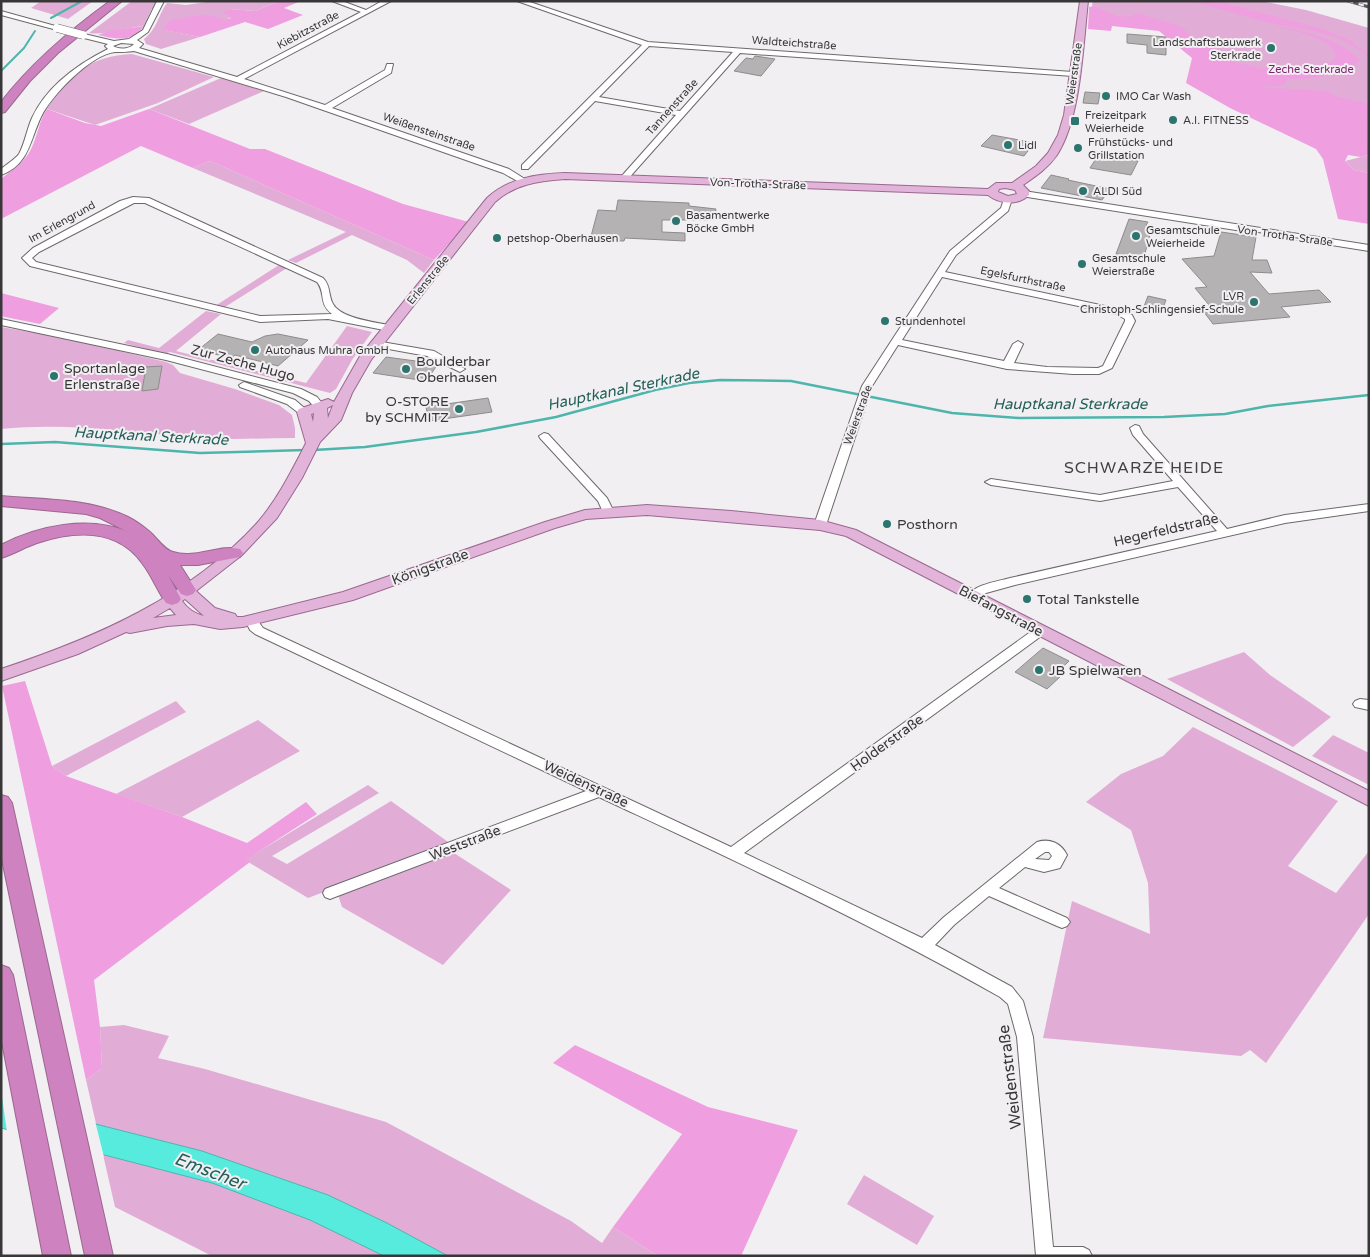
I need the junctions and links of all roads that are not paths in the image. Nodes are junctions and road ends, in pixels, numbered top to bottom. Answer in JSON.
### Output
{"nodes":[{"id":1,"x":102,"y":1,"type":"edge"},
{"id":2,"x":117,"y":1,"type":"edge"},
{"id":3,"x":161,"y":1,"type":"edge"},
{"id":4,"x":335,"y":1,"type":"edge"},
{"id":5,"x":388,"y":1,"type":"edge"},
{"id":6,"x":520,"y":1,"type":"edge"},
{"id":7,"x":1084,"y":1,"type":"edge"},
{"id":8,"x":366,"y":12,"type":"junction"},
{"id":9,"x":2,"y":14,"type":"edge"},
{"id":10,"x":132,"y":40,"type":"junction"},
{"id":11,"x":647,"y":44,"type":"junction"},
{"id":12,"x":114,"y":47,"type":"junction"},
{"id":13,"x":134,"y":49,"type":"junction"},
{"id":14,"x":738,"y":51,"type":"junction"},
{"id":15,"x":390,"y":66,"type":"dead end"},
{"id":16,"x":1073,"y":74,"type":"junction"},
{"id":17,"x":12,"y":79,"type":"dead end"},
{"id":18,"x":239,"y":79,"type":"junction"},
{"id":19,"x":593,"y":98,"type":"junction"},
{"id":20,"x":326,"y":108,"type":"junction"},
{"id":21,"x":1,"y":110,"type":"edge"},
{"id":22,"x":681,"y":114,"type":"junction"},
{"id":23,"x":525,"y":167,"type":"dead end"},
{"id":24,"x":1,"y":173,"type":"edge"},
{"id":25,"x":624,"y":178,"type":"junction"},
{"id":26,"x":524,"y":180,"type":"junction"},
{"id":27,"x":1020,"y":190,"type":"junction"},
{"id":28,"x":992,"y":192,"type":"junction"},
{"id":29,"x":1008,"y":199,"type":"junction"},
{"id":30,"x":1369,"y":248,"type":"edge"},
{"id":31,"x":940,"y":274,"type":"junction"},
{"id":32,"x":326,"y":297,"type":"junction"},
{"id":33,"x":297,"y":318,"type":"junction"},
{"id":34,"x":353,"y":321,"type":"junction"},
{"id":35,"x":1,"y":322,"type":"edge"},
{"id":36,"x":389,"y":328,"type":"junction"},
{"id":37,"x":896,"y":342,"type":"junction"},
{"id":38,"x":376,"y":344,"type":"junction"},
{"id":39,"x":1018,"y":344,"type":"dead end"},
{"id":40,"x":154,"y":355,"type":"junction"},
{"id":41,"x":1007,"y":366,"type":"junction"},
{"id":42,"x":460,"y":369,"type":"dead end"},
{"id":43,"x":345,"y":394,"type":"junction"},
{"id":44,"x":320,"y":406,"type":"junction"},
{"id":45,"x":304,"y":412,"type":"junction"},
{"id":46,"x":1135,"y":428,"type":"dead end"},
{"id":47,"x":544,"y":436,"type":"dead end"},
{"id":48,"x":312,"y":442,"type":"junction"},
{"id":49,"x":991,"y":482,"type":"dead end"},
{"id":50,"x":1180,"y":483,"type":"junction"},
{"id":51,"x":1,"y":501,"type":"edge"},
{"id":52,"x":1369,"y":507,"type":"edge"},
{"id":53,"x":608,"y":512,"type":"junction"},
{"id":54,"x":820,"y":525,"type":"junction"},
{"id":55,"x":1224,"y":532,"type":"junction"},
{"id":56,"x":1,"y":552,"type":"edge"},
{"id":57,"x":234,"y":553,"type":"junction"},
{"id":58,"x":162,"y":555,"type":"junction"},
{"id":59,"x":179,"y":594,"type":"junction"},
{"id":60,"x":973,"y":596,"type":"junction"},
{"id":61,"x":194,"y":620,"type":"junction"},
{"id":62,"x":251,"y":620,"type":"junction"},
{"id":63,"x":1040,"y":631,"type":"junction"},
{"id":64,"x":113,"y":632,"type":"junction"},
{"id":65,"x":1,"y":675,"type":"edge"},
{"id":66,"x":600,"y":791,"type":"junction"},
{"id":67,"x":1369,"y":799,"type":"edge"},
{"id":68,"x":1,"y":803,"type":"edge"},
{"id":69,"x":733,"y":853,"type":"junction"},
{"id":70,"x":1023,"y":860,"type":"dead end"},
{"id":71,"x":987,"y":889,"type":"junction"},
{"id":72,"x":330,"y":893,"type":"dead end"},
{"id":73,"x":1062,"y":922,"type":"dead end"},
{"id":74,"x":924,"y":946,"type":"junction"},
{"id":75,"x":1,"y":975,"type":"edge"},
{"id":76,"x":87,"y":1201,"type":"joint"},
{"id":77,"x":57,"y":1256,"type":"edge"},
{"id":78,"x":99,"y":1256,"type":"edge"},
{"id":79,"x":1045,"y":1256,"type":"edge"},
{"id":80,"x":1083,"y":1256,"type":"edge"}],
"edges":[{"from":1,"to":17,"type":"highway"},
{"from":2,"to":21,"type":"highway"},
{"from":3,"to":10,"type":"street"},
{"from":4,"to":8,"type":"street"},
{"from":5,"to":8,"type":"street","name":"Kiebitzstraße"},
{"from":6,"to":11,"type":"street","name":"Waldteichstraße"},
{"from":7,"to":16,"type":"main road","name":"Weierstraße"},
{"from":8,"to":18,"type":"street","name":"Kiebitzstraße"},
{"from":9,"to":12,"type":"street","bridge":true},
{"from":10,"to":12,"type":"street"},
{"from":10,"to":13,"type":"street"},
{"from":11,"to":14,"type":"street","name":"Waldteichstraße"},
{"from":11,"to":19,"type":"street"},
{"from":12,"to":13,"type":"street","name":"Weißensteinstraße"},
{"from":12,"to":24,"type":"street"},
{"from":13,"to":18,"type":"street","name":"Weißensteinstraße"},
{"from":14,"to":16,"type":"street","name":"Waldteichstraße"},
{"from":14,"to":22,"type":"street","name":"Tannenstraße"},
{"from":15,"to":20,"type":"street"},
{"from":16,"to":27,"type":"main road","name":"Weierstraße"},
{"from":18,"to":20,"type":"street","name":"Weißensteinstraße"},
{"from":19,"to":22,"type":"street"},
{"from":19,"to":23,"type":"street"},
{"from":20,"to":26,"type":"street","name":"Weißensteinstraße"},
{"from":22,"to":25,"type":"street","name":"Tannenstraße"},
{"from":25,"to":26,"type":"main road","name":"Von-Trotha-Straße"},
{"from":25,"to":28,"type":"main road","name":"Von-Trotha-Straße"},
{"from":26,"to":36,"type":"main road","name":"Erlenstraße"},
{"from":27,"to":28,"type":"main road"},
{"from":27,"to":29,"type":"main road"},
{"from":27,"to":30,"type":"street","name":"Von-Trotha-Straße"},
{"from":28,"to":29,"type":"main road"},
{"from":29,"to":31,"type":"street","name":"Weierstraße"},
{"from":31,"to":37,"type":"street","name":"Weierstraße"},
{"from":31,"to":41,"type":"street","name":"Egelsfurthstraße"},
{"from":32,"to":33,"type":"street","name":"Im Erlengrund"},
{"from":32,"to":33,"type":"street","name":"Im Erlengrund"},
{"from":32,"to":34,"type":"street","name":"Im Erlengrund"},
{"from":33,"to":34,"type":"street","name":"Im Erlengrund"},
{"from":34,"to":36,"type":"street","name":"Im Erlengrund"},
{"from":35,"to":40,"type":"street","name":"Zur Zeche Hugo"},
{"from":36,"to":38,"type":"main road","name":"Erlenstraße"},
{"from":37,"to":41,"type":"street"},
{"from":37,"to":54,"type":"street","name":"Weierstraße"},
{"from":38,"to":42,"type":"street"},
{"from":38,"to":43,"type":"main road","name":"Erlenstraße"},
{"from":39,"to":41,"type":"street"},
{"from":40,"to":44,"type":"street","name":"Zur Zeche Hugo"},
{"from":40,"to":45,"type":"street","name":"Zur Zeche Hugo"},
{"from":43,"to":44,"type":"main road"},
{"from":43,"to":48,"type":"main road","name":"Erlenstraße"},
{"from":44,"to":45,"type":"main road"},
{"from":44,"to":48,"type":"main road","name":"Erlenstraße"},
{"from":45,"to":48,"type":"main road"},
{"from":46,"to":50,"type":"street"},
{"from":47,"to":53,"type":"street"},
{"from":48,"to":57,"type":"main road","name":"Erlenstraße"},
{"from":49,"to":50,"type":"street"},
{"from":50,"to":55,"type":"street"},
{"from":51,"to":58,"type":"highway"},
{"from":52,"to":55,"type":"street","name":"Hegerfeldstraße"},
{"from":53,"to":54,"type":"main road","name":"Biefangstraße"},
{"from":53,"to":62,"type":"main road","name":"Königstraße"},
{"from":54,"to":60,"type":"main road","name":"Biefangstraße"},
{"from":55,"to":60,"type":"street","name":"Hegerfeldstraße"},
{"from":56,"to":59,"type":"highway"},
{"from":57,"to":58,"type":"highway"},
{"from":57,"to":59,"type":"main road","name":"Erlenstraße"},
{"from":58,"to":59,"type":"highway"},
{"from":59,"to":61,"type":"main road"},
{"from":59,"to":62,"type":"main road","name":"Königstraße"},
{"from":59,"to":64,"type":"main road"},
{"from":60,"to":63,"type":"main road","name":"Biefangstraße"},
{"from":61,"to":62,"type":"main road","name":"Königstraße"},
{"from":61,"to":64,"type":"main road","name":"Königstraße"},
{"from":62,"to":66,"type":"street","name":"Weidenstraße"},
{"from":63,"to":67,"type":"main road","name":"Biefangstraße"},
{"from":63,"to":69,"type":"street","name":"Holderstraße"},
{"from":64,"to":65,"type":"main road"},
{"from":66,"to":69,"type":"street","name":"Weidenstraße"},
{"from":66,"to":72,"type":"street","name":"Weststraße"},
{"from":68,"to":76,"type":"highway"},
{"from":69,"to":74,"type":"street","name":"Weidenstraße"},
{"from":70,"to":71,"type":"street"},
{"from":71,"to":73,"type":"street"},
{"from":71,"to":74,"type":"street"},
{"from":74,"to":79,"type":"street","name":"Weidenstraße"},
{"from":75,"to":77,"type":"highway"},
{"from":76,"to":78,"type":"highway"},
{"from":79,"to":80,"type":"street"}]}
